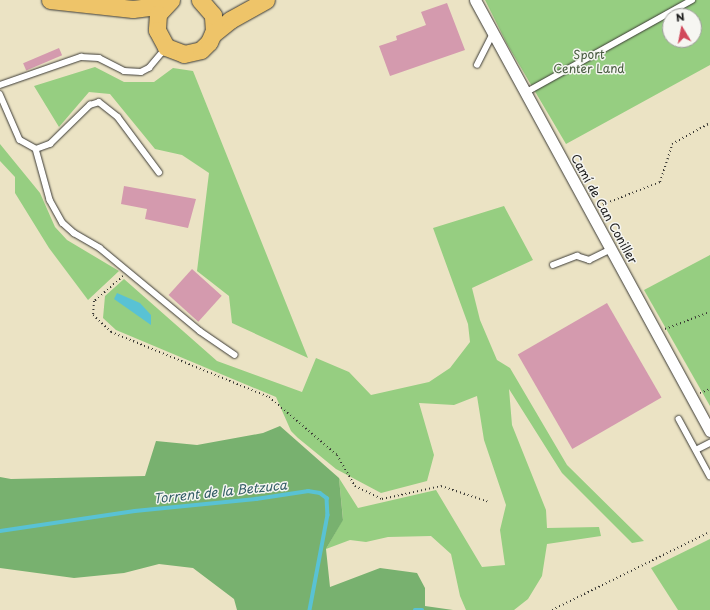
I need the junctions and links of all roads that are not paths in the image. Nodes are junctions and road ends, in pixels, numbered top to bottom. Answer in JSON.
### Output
{"nodes":[{"id":1,"x":50,"y":0,"type":"edge"},
{"id":2,"x":248,"y":0,"type":"edge"},
{"id":3,"x":266,"y":0,"type":"edge"},
{"id":4,"x":475,"y":0,"type":"edge"},
{"id":5,"x":692,"y":0,"type":"edge"},
{"id":6,"x":168,"y":2,"type":"edge"},
{"id":7,"x":203,"y":3,"type":"edge"},
{"id":8,"x":71,"y":4,"type":"junction"},
{"id":9,"x":213,"y":34,"type":"junction"},
{"id":10,"x":493,"y":34,"type":"junction"},
{"id":11,"x":162,"y":41,"type":"junction"},
{"id":12,"x":477,"y":65,"type":"dead end"},
{"id":13,"x":0,"y":85,"type":"edge"},
{"id":14,"x":525,"y":92,"type":"junction"},
{"id":15,"x":0,"y":94,"type":"edge"},
{"id":16,"x":36,"y":149,"type":"junction"},
{"id":17,"x":159,"y":172,"type":"dead end"},
{"id":18,"x":612,"y":249,"type":"junction"},
{"id":19,"x":553,"y":265,"type":"dead end"},
{"id":20,"x":235,"y":355,"type":"dead end"},
{"id":21,"x":679,"y":419,"type":"dead end"},
{"id":22,"x":710,"y":430,"type":"edge"},
{"id":23,"x":710,"y":443,"type":"edge"},
{"id":24,"x":696,"y":450,"type":"junction"},
{"id":25,"x":710,"y":476,"type":"edge"}],
"edges":[{"from":1,"to":8,"type":"main road"},
{"from":2,"to":7,"type":"main road"},
{"from":3,"to":9,"type":"main road"},
{"from":4,"to":10,"type":"street","name":"Camí de Can Coniller"},
{"from":5,"to":14,"type":"lane"},
{"from":6,"to":8,"type":"main road"},
{"from":6,"to":11,"type":"main road"},
{"from":7,"to":9,"type":"main road"},
{"from":8,"to":11,"type":"main road"},
{"from":9,"to":11,"type":"main road"},
{"from":10,"to":12,"type":"lane"},
{"from":10,"to":14,"type":"street","name":"Camí de Can Coniller"},
{"from":11,"to":13,"type":"lane"},
{"from":14,"to":18,"type":"street","name":"Camí de Can Coniller"},
{"from":15,"to":16,"type":"lane"},
{"from":16,"to":17,"type":"lane"},
{"from":16,"to":20,"type":"lane"},
{"from":18,"to":19,"type":"lane"},
{"from":18,"to":22,"type":"street","name":"Camí de Can Coniller"},
{"from":21,"to":24,"type":"lane"},
{"from":23,"to":24,"type":"lane"},
{"from":24,"to":25,"type":"lane"}]}
